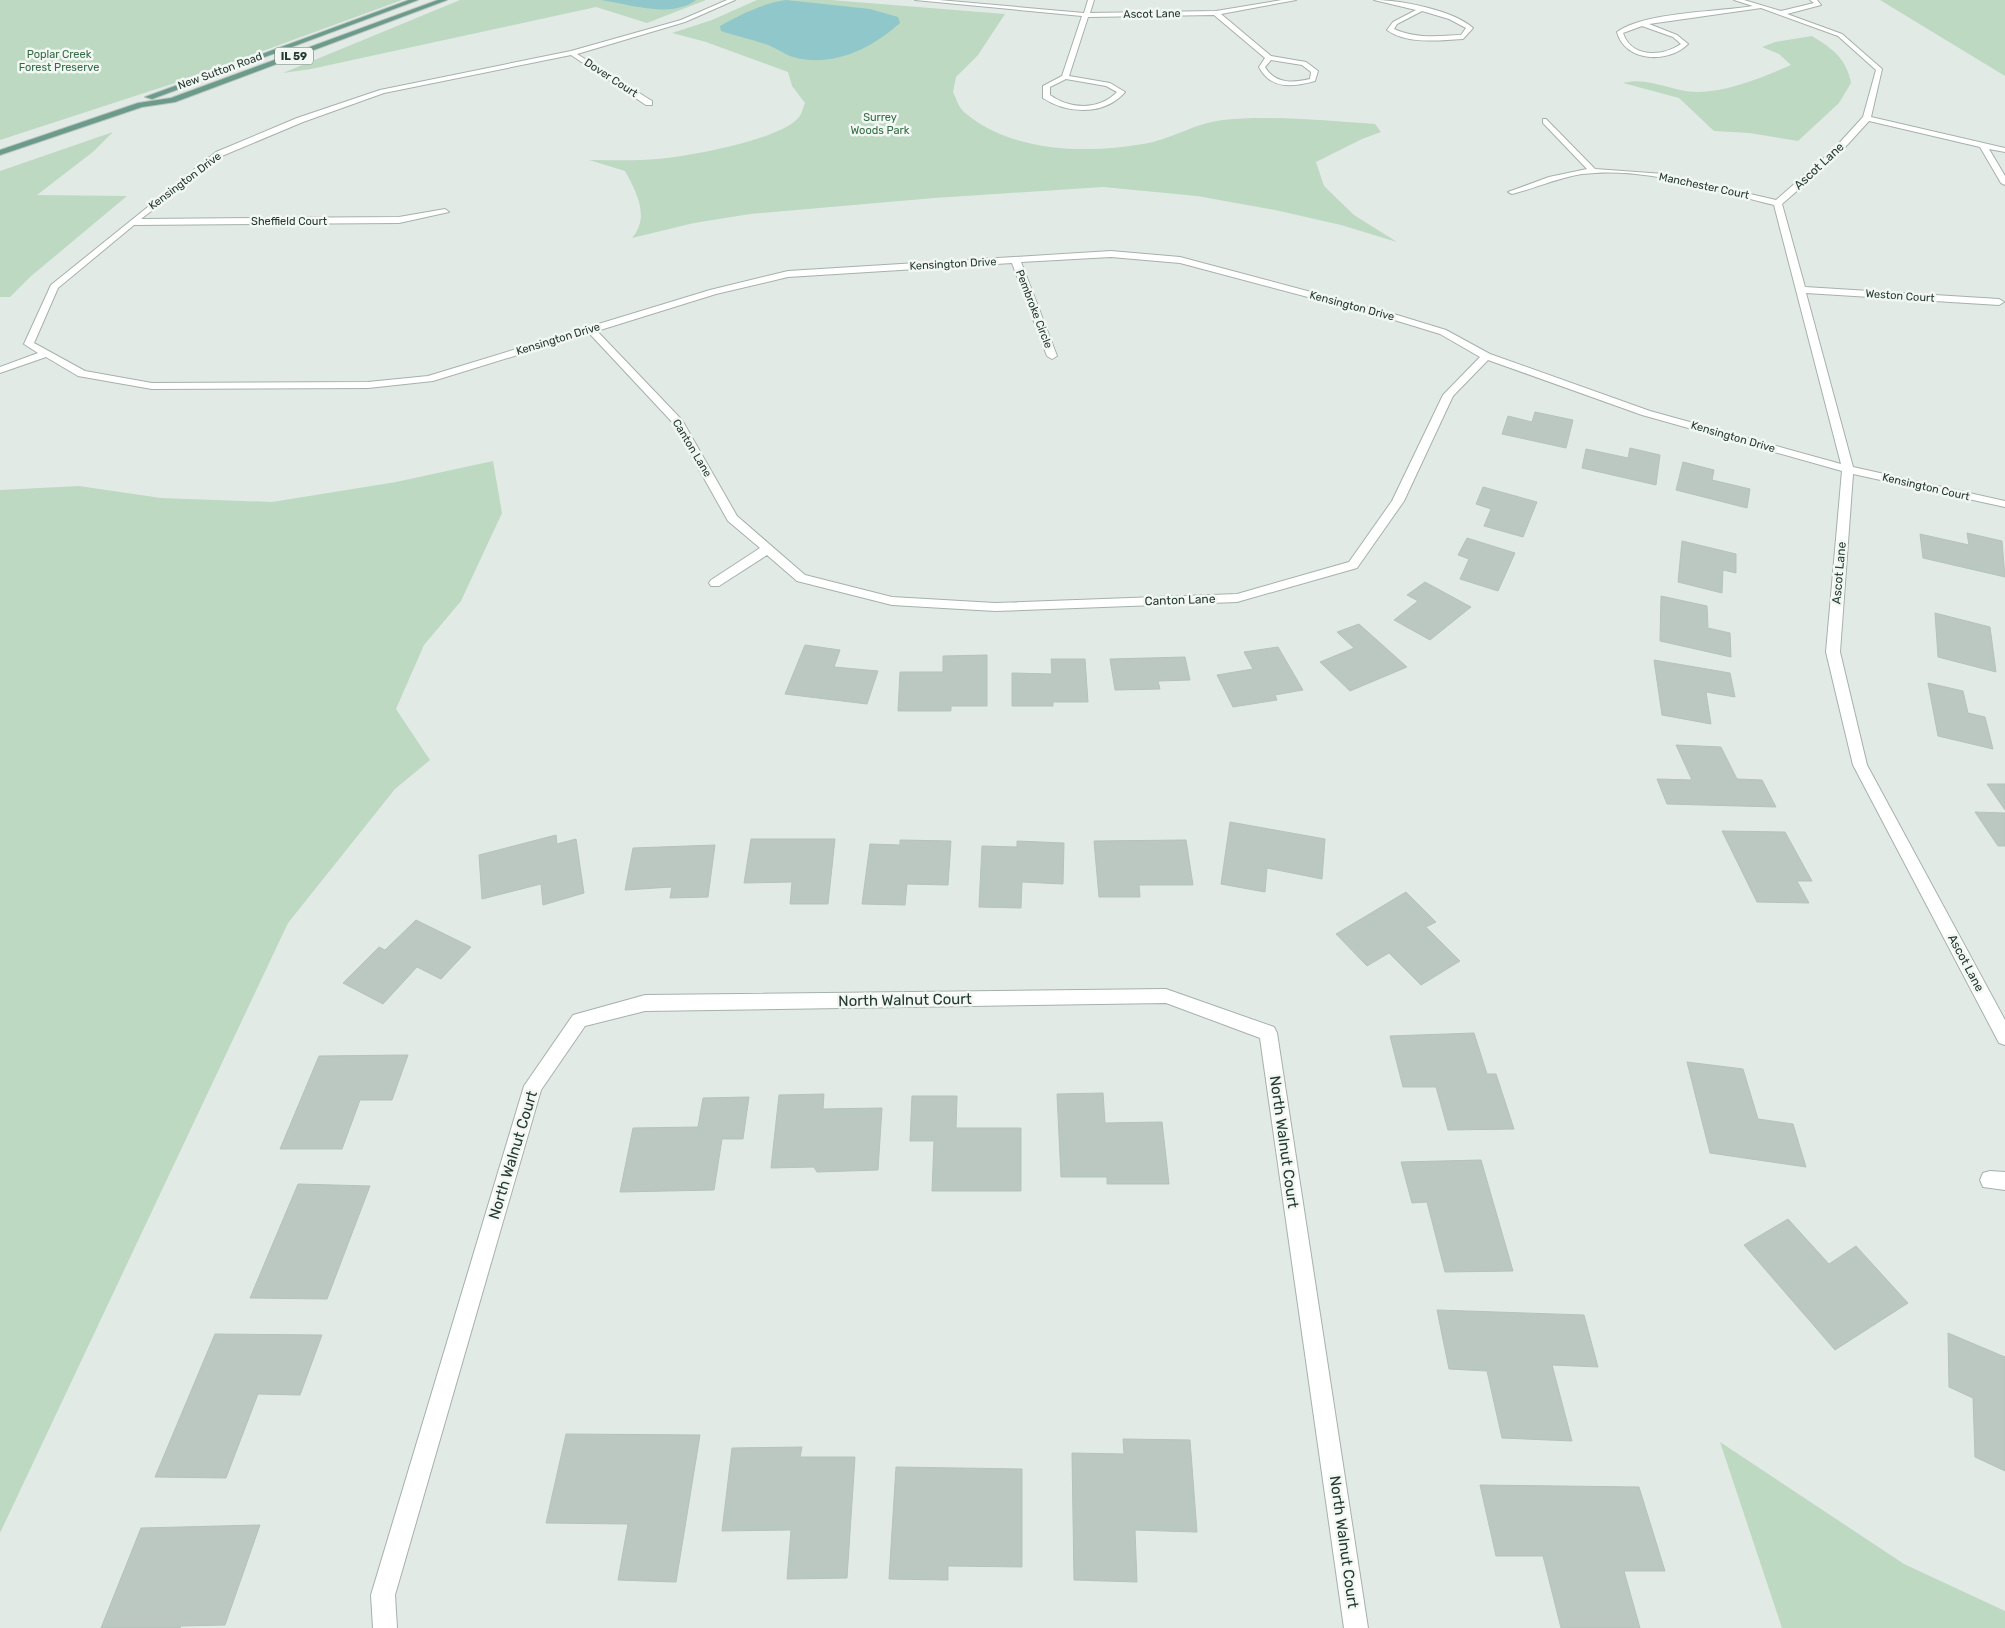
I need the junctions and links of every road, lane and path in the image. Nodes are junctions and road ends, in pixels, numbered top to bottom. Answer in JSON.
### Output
{"nodes":[{"id":1,"x":415,"y":0,"type":"edge"},
{"id":2,"x":444,"y":0,"type":"edge"},
{"id":3,"x":732,"y":0,"type":"edge"},
{"id":4,"x":918,"y":0,"type":"edge"},
{"id":5,"x":1091,"y":0,"type":"edge"},
{"id":6,"x":1293,"y":0,"type":"edge"},
{"id":7,"x":1377,"y":0,"type":"edge"},
{"id":8,"x":1738,"y":0,"type":"edge"},
{"id":9,"x":1813,"y":0,"type":"edge"},
{"id":10,"x":1763,"y":6,"type":"junction"},
{"id":11,"x":1419,"y":11,"type":"junction"},
{"id":12,"x":1216,"y":13,"type":"junction"},
{"id":13,"x":1782,"y":13,"type":"junction"},
{"id":14,"x":1087,"y":15,"type":"junction"},
{"id":15,"x":1643,"y":24,"type":"junction"},
{"id":16,"x":572,"y":54,"type":"junction"},
{"id":17,"x":1269,"y":58,"type":"junction"},
{"id":18,"x":1064,"y":77,"type":"junction"},
{"id":19,"x":649,"y":103,"type":"dead end"},
{"id":20,"x":141,"y":105,"type":"junction"},
{"id":21,"x":1867,"y":118,"type":"junction"},
{"id":22,"x":1546,"y":121,"type":"dead end"},
{"id":23,"x":1983,"y":145,"type":"junction"},
{"id":24,"x":2005,"y":150,"type":"edge"},
{"id":25,"x":0,"y":154,"type":"edge"},
{"id":26,"x":1593,"y":171,"type":"junction"},
{"id":27,"x":2005,"y":183,"type":"edge"},
{"id":28,"x":1512,"y":192,"type":"dead end"},
{"id":29,"x":1778,"y":203,"type":"junction"},
{"id":30,"x":445,"y":212,"type":"dead end"},
{"id":31,"x":132,"y":222,"type":"junction"},
{"id":32,"x":1016,"y":261,"type":"junction"},
{"id":33,"x":1801,"y":290,"type":"junction"},
{"id":34,"x":1999,"y":302,"type":"dead end"},
{"id":35,"x":590,"y":329,"type":"junction"},
{"id":36,"x":46,"y":354,"type":"junction"},
{"id":37,"x":1052,"y":356,"type":"dead end"},
{"id":38,"x":1486,"y":356,"type":"junction"},
{"id":39,"x":0,"y":370,"type":"edge"},
{"id":40,"x":1848,"y":469,"type":"junction"},
{"id":41,"x":2005,"y":504,"type":"edge"},
{"id":42,"x":767,"y":549,"type":"junction"},
{"id":43,"x":715,"y":583,"type":"dead end"},
{"id":44,"x":2005,"y":1037,"type":"edge"},
{"id":45,"x":385,"y":1628,"type":"edge"},
{"id":46,"x":1356,"y":1628,"type":"edge"}],
"edges":[{"from":1,"to":20,"type":"main road","name":"New Sutton Road","number":"IL 59"},
{"from":2,"to":20,"type":"main road","name":"New Sutton Road","number":"IL 59"},
{"from":3,"to":16,"type":"street","name":"Kensington Drive"},
{"from":4,"to":14,"type":"street","name":"Ascot Lane"},
{"from":5,"to":14,"type":"street"},
{"from":6,"to":12,"type":"street","name":"Ascot Lane"},
{"from":7,"to":11,"type":"street"},
{"from":8,"to":10,"type":"street","name":"Ascot Lane"},
{"from":9,"to":13,"type":"street"},
{"from":10,"to":13,"type":"street","name":"Ascot Lane"},
{"from":10,"to":15,"type":"street","name":"Ascot Lane"},
{"from":11,"to":11,"type":"street"},
{"from":12,"to":14,"type":"street","name":"Ascot Lane"},
{"from":12,"to":17,"type":"street"},
{"from":13,"to":21,"type":"street","name":"Ascot Lane"},
{"from":14,"to":18,"type":"street"},
{"from":15,"to":15,"type":"street","name":"Ascot Lane"},
{"from":16,"to":19,"type":"street","name":"Dover Court"},
{"from":16,"to":31,"type":"street","name":"Kensington Drive"},
{"from":17,"to":17,"type":"street"},
{"from":18,"to":18,"type":"street"},
{"from":20,"to":25,"type":"main road","name":"New Sutton Road","number":"IL 59"},
{"from":21,"to":23,"type":"street"},
{"from":21,"to":29,"type":"street","name":"Ascot Lane"},
{"from":22,"to":26,"type":"street"},
{"from":23,"to":24,"type":"street"},
{"from":23,"to":27,"type":"street"},
{"from":26,"to":28,"type":"street","name":"Manchester Court"},
{"from":26,"to":29,"type":"street","name":"Manchester Court"},
{"from":29,"to":33,"type":"street","name":"Ascot Lane"},
{"from":30,"to":31,"type":"street","name":"Sheffield Court"},
{"from":31,"to":36,"type":"street","name":"Kensington Drive"},
{"from":32,"to":35,"type":"street","name":"Kensington Drive"},
{"from":32,"to":37,"type":"street","name":"Pembroke Circle"},
{"from":32,"to":38,"type":"street","name":"Kensington Drive"},
{"from":33,"to":34,"type":"street","name":"Weston Court"},
{"from":33,"to":40,"type":"street","name":"Ascot Lane"},
{"from":35,"to":36,"type":"street","name":"Kensington Drive"},
{"from":35,"to":42,"type":"street","name":"Canton Lane"},
{"from":36,"to":39,"type":"street"},
{"from":38,"to":40,"type":"street","name":"Kensington Drive"},
{"from":38,"to":42,"type":"street","name":"Canton Lane"},
{"from":40,"to":41,"type":"street","name":"Kensington Court"},
{"from":40,"to":44,"type":"street","name":"Ascot Lane"},
{"from":42,"to":43,"type":"street"},
{"from":45,"to":46,"type":"street","name":"North Walnut Court"}]}
